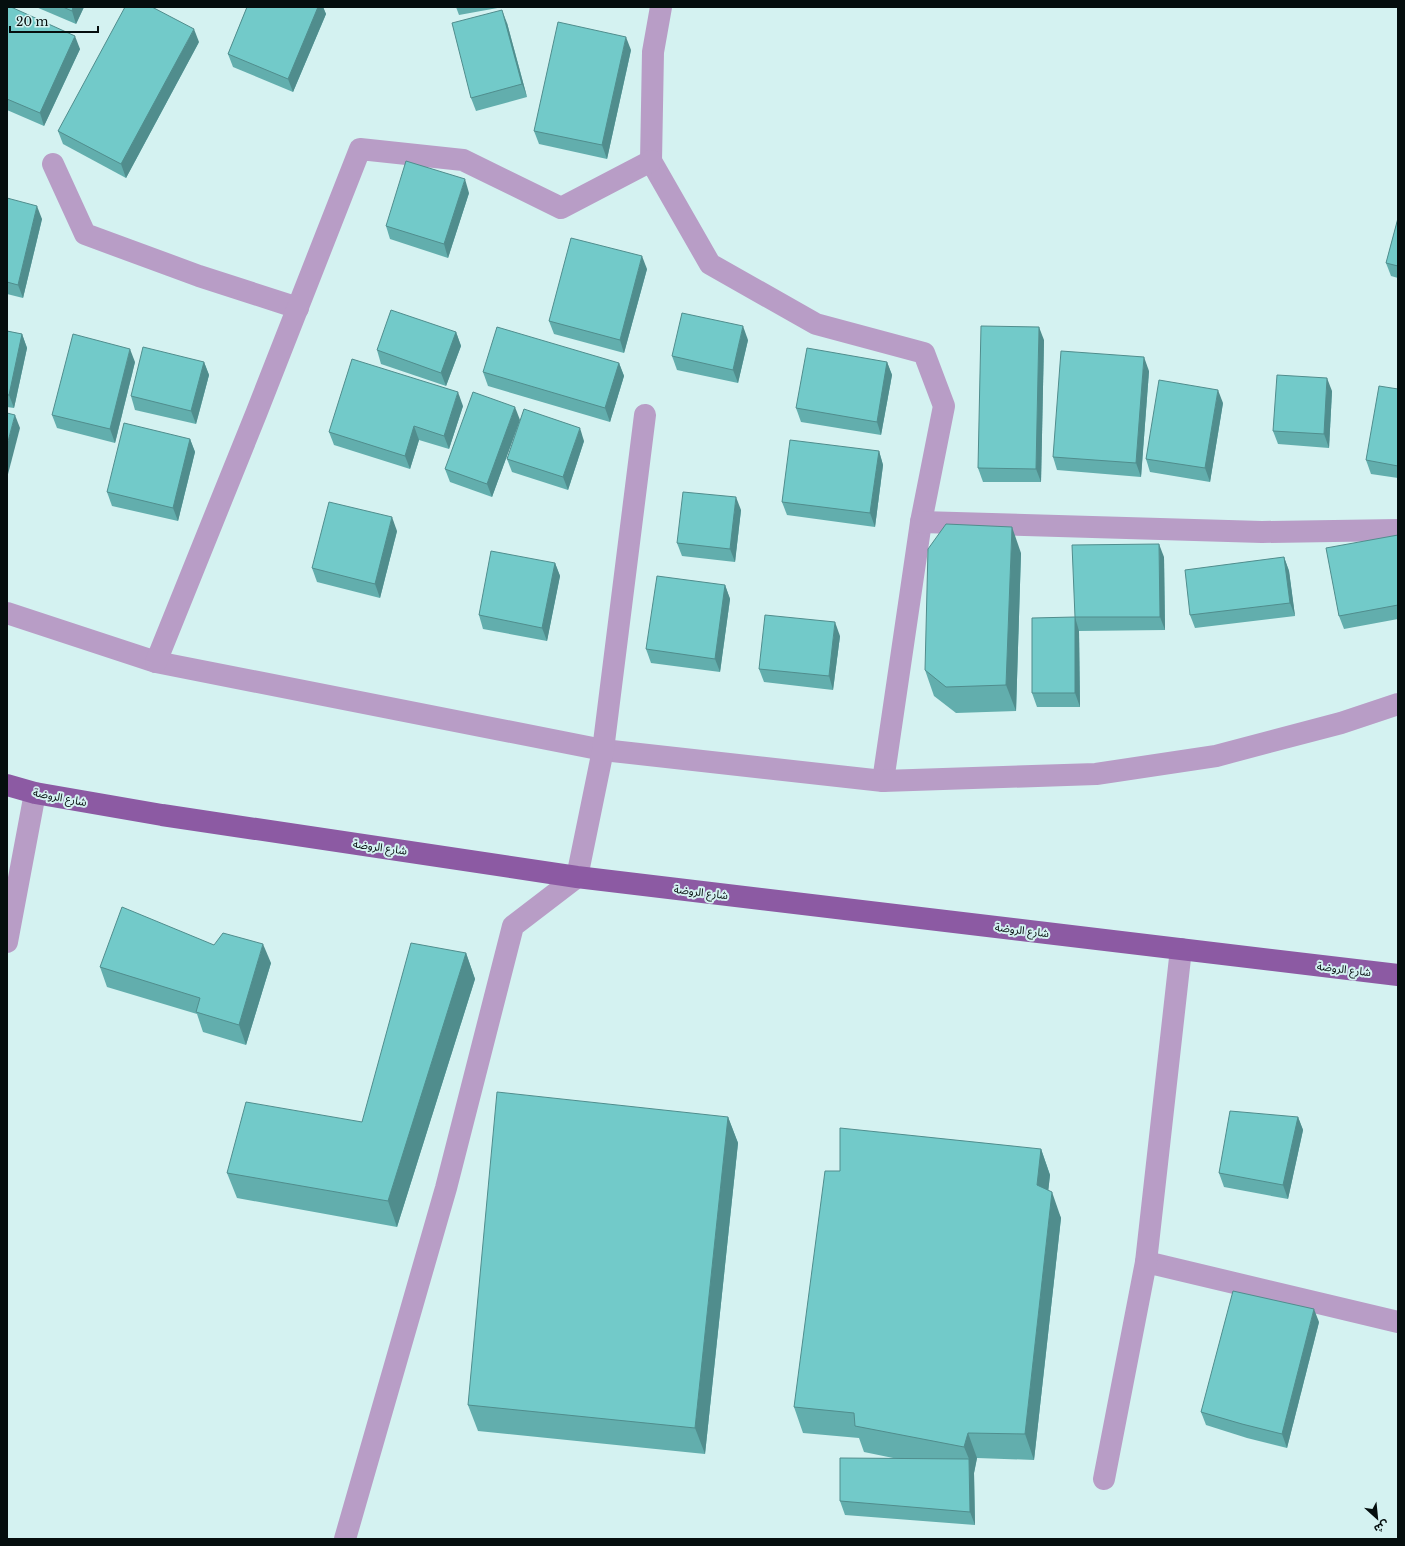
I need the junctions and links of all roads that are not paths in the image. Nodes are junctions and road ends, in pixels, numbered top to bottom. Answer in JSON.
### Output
{"nodes":[{"id":1,"x":662,"y":7,"type":"edge"},
{"id":2,"x":651,"y":161,"type":"junction"},
{"id":3,"x":53,"y":164,"type":"dead end"},
{"id":4,"x":298,"y":308,"type":"junction"},
{"id":5,"x":645,"y":415,"type":"dead end"},
{"id":6,"x":921,"y":522,"type":"junction"},
{"id":7,"x":1398,"y":530,"type":"edge"},
{"id":8,"x":7,"y":613,"type":"edge"},
{"id":9,"x":156,"y":662,"type":"junction"},
{"id":10,"x":1398,"y":704,"type":"edge"},
{"id":11,"x":603,"y":750,"type":"junction"},
{"id":12,"x":883,"y":781,"type":"junction"},
{"id":13,"x":7,"y":785,"type":"edge"},
{"id":14,"x":35,"y":793,"type":"junction"},
{"id":15,"x":577,"y":877,"type":"junction"},
{"id":16,"x":7,"y":942,"type":"edge"},
{"id":17,"x":1181,"y":949,"type":"junction"},
{"id":18,"x":1398,"y":975,"type":"edge"},
{"id":19,"x":1146,"y":1262,"type":"junction"},
{"id":20,"x":1398,"y":1322,"type":"edge"},
{"id":21,"x":1104,"y":1479,"type":"dead end"},
{"id":22,"x":345,"y":1539,"type":"edge"}],
"edges":[{"from":1,"to":2,"type":"street"},
{"from":2,"to":4,"type":"street"},
{"from":2,"to":6,"type":"street"},
{"from":3,"to":4,"type":"street"},
{"from":4,"to":9,"type":"street"},
{"from":5,"to":11,"type":"street"},
{"from":6,"to":7,"type":"street"},
{"from":6,"to":12,"type":"street"},
{"from":8,"to":9,"type":"street"},
{"from":9,"to":11,"type":"street"},
{"from":10,"to":12,"type":"street"},
{"from":11,"to":12,"type":"street"},
{"from":11,"to":15,"type":"street"},
{"from":13,"to":14,"type":"main road","name":"شارع الروضة"},
{"from":14,"to":15,"type":"main road","name":"شارع الروضة"},
{"from":14,"to":16,"type":"street"},
{"from":15,"to":17,"type":"main road","name":"شارع الروضة"},
{"from":15,"to":22,"type":"street"},
{"from":17,"to":18,"type":"main road","name":"شارع الروضة"},
{"from":17,"to":19,"type":"street"},
{"from":19,"to":20,"type":"street"},
{"from":19,"to":21,"type":"street"}]}
